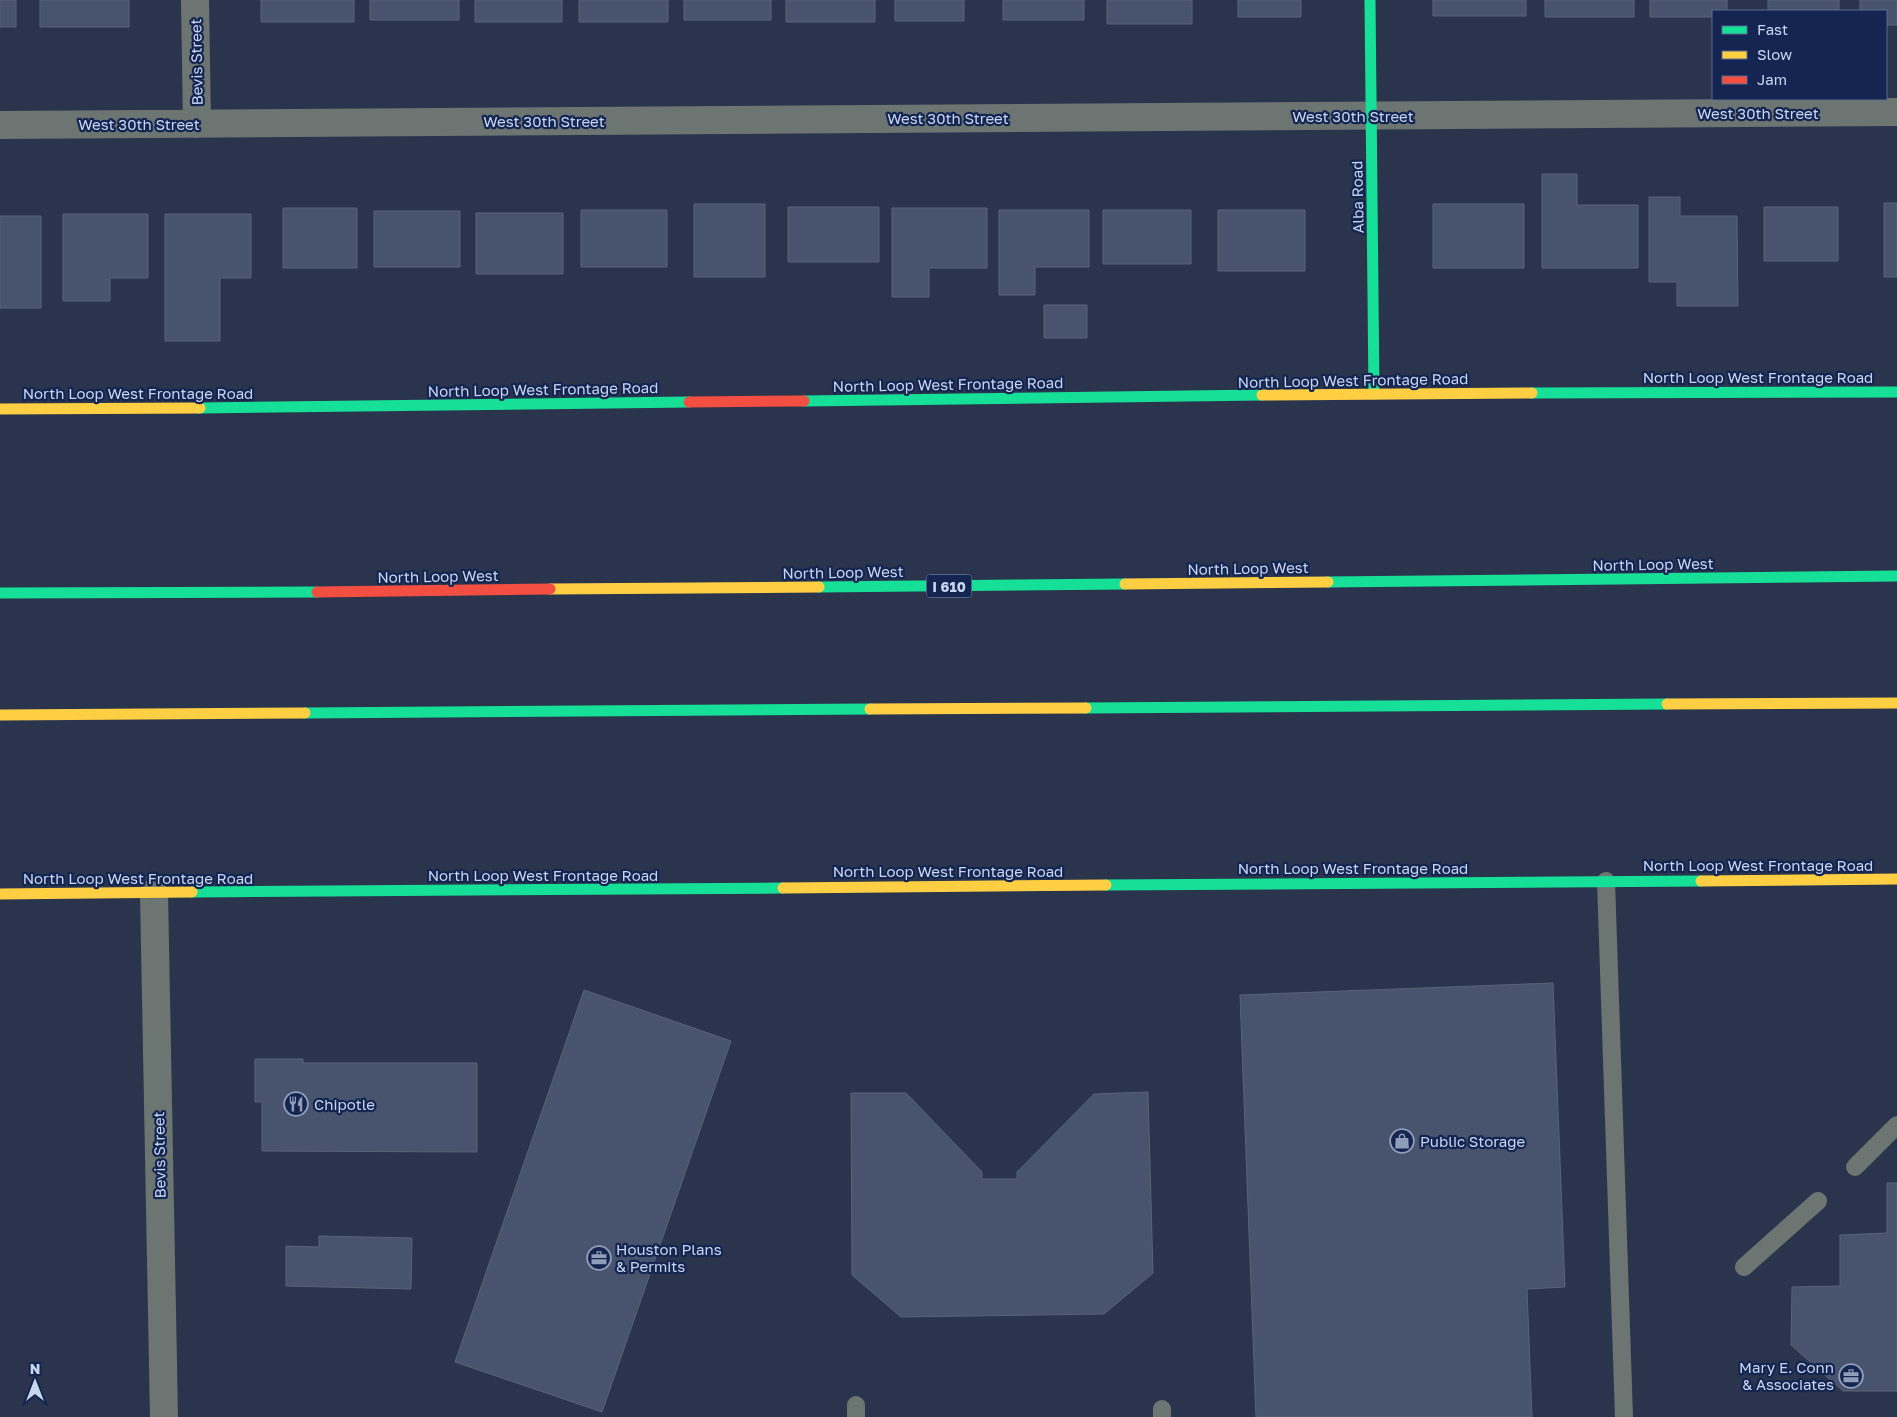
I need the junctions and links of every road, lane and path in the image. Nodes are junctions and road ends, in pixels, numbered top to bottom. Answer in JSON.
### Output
{"nodes":[{"id":1,"x":196,"y":0,"type":"edge"},
{"id":2,"x":1370,"y":0,"type":"edge"},
{"id":3,"x":1897,"y":112,"type":"edge"},
{"id":4,"x":1371,"y":116,"type":"junction"},
{"id":5,"x":198,"y":124,"type":"junction"},
{"id":6,"x":0,"y":125,"type":"edge"},
{"id":7,"x":1897,"y":392,"type":"edge"},
{"id":8,"x":1374,"y":394,"type":"junction"},
{"id":9,"x":0,"y":408,"type":"edge"},
{"id":10,"x":1897,"y":576,"type":"edge"},
{"id":11,"x":0,"y":594,"type":"edge"},
{"id":12,"x":1897,"y":703,"type":"edge"},
{"id":13,"x":0,"y":715,"type":"edge"},
{"id":14,"x":1897,"y":879,"type":"edge"},
{"id":15,"x":1606,"y":881,"type":"junction"},
{"id":16,"x":154,"y":893,"type":"junction"},
{"id":17,"x":0,"y":894,"type":"edge"},
{"id":18,"x":1897,"y":1125,"type":"edge"},
{"id":19,"x":1855,"y":1166,"type":"dead end"},
{"id":20,"x":1818,"y":1201,"type":"dead end"},
{"id":21,"x":1744,"y":1266,"type":"dead end"},
{"id":22,"x":164,"y":1417,"type":"edge"},
{"id":23,"x":1624,"y":1417,"type":"edge"}],
"edges":[{"from":1,"to":5,"type":"street","name":"Bevis Street"},
{"from":2,"to":4,"type":"main road","name":"Alba Road"},
{"from":3,"to":4,"type":"street","name":"West 30th Street"},
{"from":4,"to":5,"type":"street","name":"West 30th Street"},
{"from":4,"to":8,"type":"main road","name":"Alba Road"},
{"from":5,"to":6,"type":"street","name":"West 30th Street"},
{"from":7,"to":8,"type":"main road","name":"North Loop West Frontage Road"},
{"from":8,"to":9,"type":"main road","name":"North Loop West Frontage Road"},
{"from":10,"to":11,"type":"main road","name":"North Loop West","number":"I 610"},
{"from":12,"to":13,"type":"main road"},
{"from":14,"to":15,"type":"main road","name":"North Loop West Frontage Road"},
{"from":15,"to":16,"type":"main road","name":"North Loop West Frontage Road"},
{"from":15,"to":23,"type":"lane"},
{"from":16,"to":17,"type":"main road","name":"North Loop West Frontage Road"},
{"from":16,"to":22,"type":"street","name":"Bevis Street"},
{"from":18,"to":19,"type":"lane"},
{"from":20,"to":21,"type":"lane"}]}
